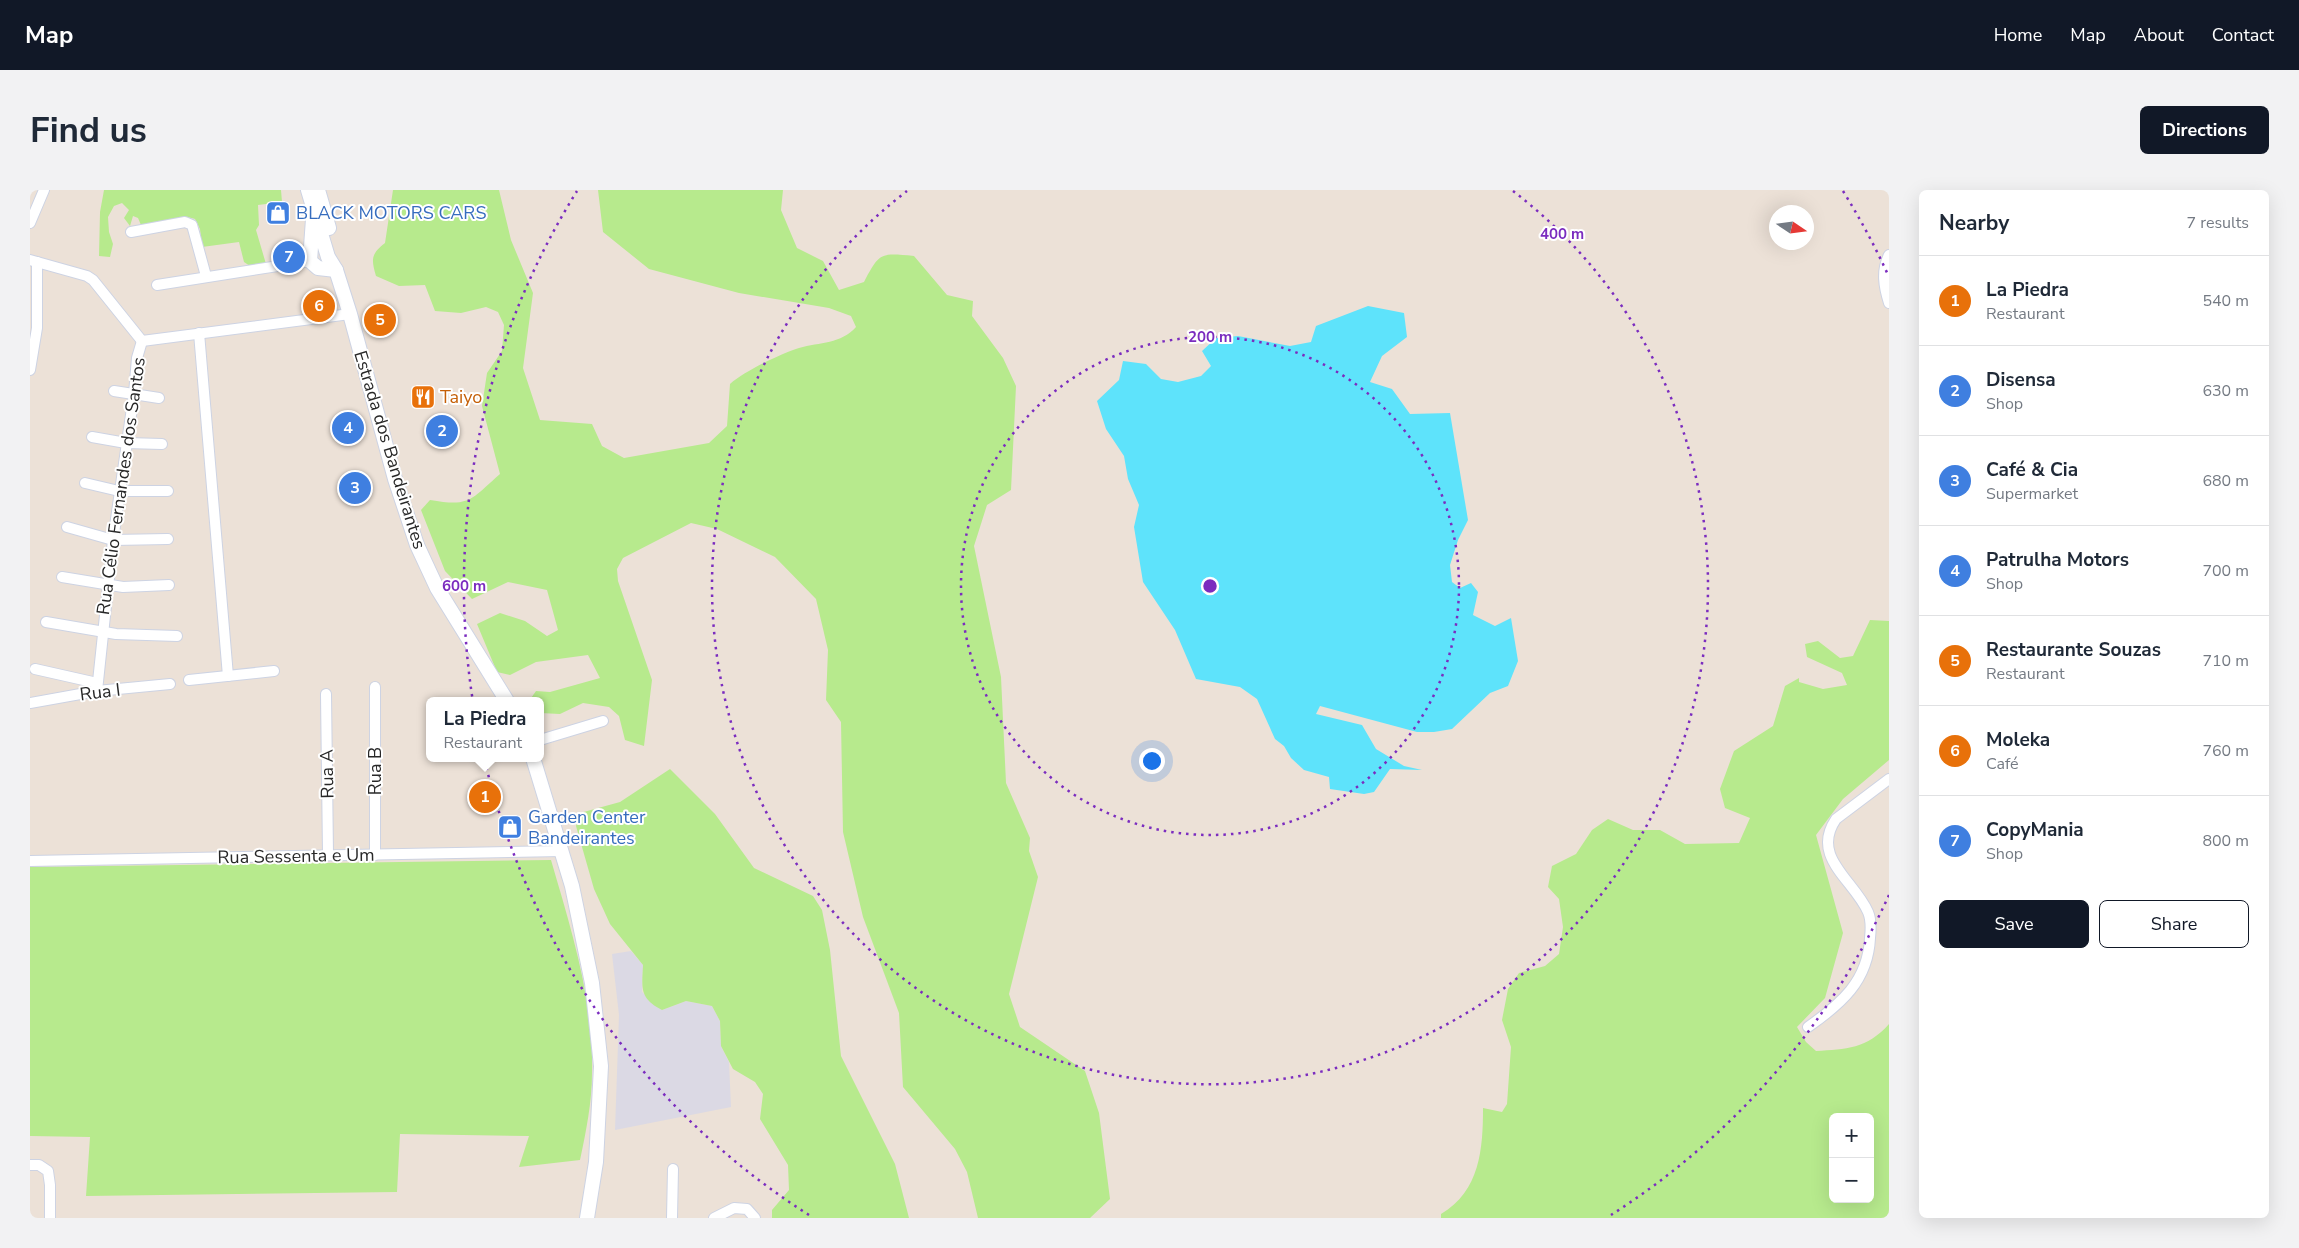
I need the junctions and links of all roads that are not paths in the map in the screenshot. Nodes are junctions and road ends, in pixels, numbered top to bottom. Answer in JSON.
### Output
{"nodes":[{"id":1,"x":44,"y":190,"type":"edge"},
{"id":2,"x":308,"y":190,"type":"edge"},
{"id":3,"x":316,"y":196,"type":"edge"},
{"id":4,"x":30,"y":223,"type":"edge"},
{"id":5,"x":131,"y":232,"type":"dead end"},
{"id":6,"x":1889,"y":256,"type":"edge"},
{"id":7,"x":34,"y":261,"type":"edge"},
{"id":8,"x":310,"y":261,"type":"junction"},
{"id":9,"x":336,"y":270,"type":"junction"},
{"id":10,"x":206,"y":276,"type":"junction"},
{"id":11,"x":157,"y":285,"type":"dead end"},
{"id":12,"x":1889,"y":303,"type":"edge"},
{"id":13,"x":350,"y":314,"type":"junction"},
{"id":14,"x":34,"y":328,"type":"edge"},
{"id":15,"x":200,"y":333,"type":"junction"},
{"id":16,"x":142,"y":341,"type":"junction"},
{"id":17,"x":32,"y":358,"type":"edge"},
{"id":18,"x":30,"y":370,"type":"edge"},
{"id":19,"x":114,"y":390,"type":"dead end"},
{"id":20,"x":134,"y":394,"type":"junction"},
{"id":21,"x":159,"y":398,"type":"dead end"},
{"id":22,"x":92,"y":437,"type":"dead end"},
{"id":23,"x":126,"y":443,"type":"junction"},
{"id":24,"x":162,"y":444,"type":"dead end"},
{"id":25,"x":85,"y":483,"type":"dead end"},
{"id":26,"x":119,"y":491,"type":"junction"},
{"id":27,"x":168,"y":491,"type":"dead end"},
{"id":28,"x":67,"y":527,"type":"dead end"},
{"id":29,"x":168,"y":539,"type":"dead end"},
{"id":30,"x":112,"y":540,"type":"junction"},
{"id":31,"x":62,"y":577,"type":"dead end"},
{"id":32,"x":108,"y":585,"type":"junction"},
{"id":33,"x":169,"y":585,"type":"dead end"},
{"id":34,"x":46,"y":622,"type":"dead end"},
{"id":35,"x":102,"y":633,"type":"junction"},
{"id":36,"x":177,"y":636,"type":"dead end"},
{"id":37,"x":35,"y":669,"type":"dead end"},
{"id":38,"x":274,"y":671,"type":"dead end"},
{"id":39,"x":228,"y":676,"type":"junction"},
{"id":40,"x":189,"y":680,"type":"dead end"},
{"id":41,"x":170,"y":684,"type":"dead end"},
{"id":42,"x":97,"y":687,"type":"junction"},
{"id":43,"x":375,"y":687,"type":"dead end"},
{"id":44,"x":326,"y":694,"type":"dead end"},
{"id":45,"x":505,"y":697,"type":"edge"},
{"id":46,"x":30,"y":703,"type":"edge"},
{"id":47,"x":603,"y":721,"type":"dead end"},
{"id":48,"x":544,"y":739,"type":"edge"},
{"id":49,"x":534,"y":762,"type":"edge"},
{"id":50,"x":1889,"y":779,"type":"edge"},
{"id":51,"x":562,"y":851,"type":"junction"},
{"id":52,"x":328,"y":854,"type":"junction"},
{"id":53,"x":375,"y":856,"type":"junction"},
{"id":54,"x":30,"y":861,"type":"edge"},
{"id":55,"x":1808,"y":1027,"type":"dead end"},
{"id":56,"x":30,"y":1164,"type":"edge"},
{"id":57,"x":673,"y":1170,"type":"dead end"},
{"id":58,"x":50,"y":1218,"type":"edge"},
{"id":59,"x":587,"y":1218,"type":"edge"},
{"id":60,"x":672,"y":1218,"type":"edge"},
{"id":61,"x":714,"y":1218,"type":"edge"},
{"id":62,"x":755,"y":1218,"type":"edge"}],
"edges":[{"from":1,"to":4,"type":"street"},
{"from":2,"to":3,"type":"main road","name":"Estrada dos Bandeirantes"},
{"from":3,"to":8,"type":"main road"},
{"from":3,"to":9,"type":"main road","name":"Estrada dos Bandeirantes"},
{"from":5,"to":10,"type":"street"},
{"from":6,"to":12,"type":"street"},
{"from":7,"to":14,"type":"street"},
{"from":7,"to":16,"type":"street"},
{"from":8,"to":9,"type":"main road"},
{"from":8,"to":10,"type":"street"},
{"from":9,"to":13,"type":"main road","name":"Estrada dos Bandeirantes"},
{"from":10,"to":11,"type":"street"},
{"from":13,"to":15,"type":"street","name":"Rua Célio Fernandes dos Santos"},
{"from":13,"to":45,"type":"main road","name":"Estrada dos Bandeirantes"},
{"from":14,"to":17,"type":"street"},
{"from":15,"to":16,"type":"street","name":"Rua Célio Fernandes dos Santos"},
{"from":15,"to":39,"type":"street"},
{"from":16,"to":20,"type":"street","name":"Rua Célio Fernandes dos Santos"},
{"from":17,"to":18,"type":"street"},
{"from":19,"to":20,"type":"street"},
{"from":20,"to":21,"type":"street"},
{"from":20,"to":23,"type":"street","name":"Rua Célio Fernandes dos Santos"},
{"from":22,"to":23,"type":"street"},
{"from":23,"to":24,"type":"street"},
{"from":23,"to":26,"type":"street","name":"Rua Célio Fernandes dos Santos"},
{"from":25,"to":26,"type":"street"},
{"from":26,"to":27,"type":"street"},
{"from":26,"to":30,"type":"street","name":"Rua Célio Fernandes dos Santos"},
{"from":28,"to":30,"type":"street"},
{"from":29,"to":30,"type":"street"},
{"from":30,"to":32,"type":"street","name":"Rua Célio Fernandes dos Santos"},
{"from":31,"to":32,"type":"street"},
{"from":32,"to":33,"type":"street"},
{"from":32,"to":35,"type":"street","name":"Rua Célio Fernandes dos Santos"},
{"from":34,"to":35,"type":"street"},
{"from":35,"to":36,"type":"street"},
{"from":35,"to":42,"type":"street","name":"Rua Célio Fernandes dos Santos"},
{"from":37,"to":42,"type":"street"},
{"from":38,"to":39,"type":"street"},
{"from":39,"to":40,"type":"street"},
{"from":41,"to":42,"type":"street","name":"Rua I"},
{"from":42,"to":46,"type":"street","name":"Rua I"},
{"from":43,"to":53,"type":"street","name":"Rua B"},
{"from":44,"to":52,"type":"street","name":"Rua A"},
{"from":47,"to":48,"type":"street"},
{"from":49,"to":51,"type":"main road"},
{"from":50,"to":55,"type":"street"},
{"from":51,"to":53,"type":"street","name":"Rua Sessenta e Um"},
{"from":51,"to":59,"type":"main road"},
{"from":52,"to":53,"type":"street","name":"Rua Sessenta e Um"},
{"from":52,"to":54,"type":"street","name":"Rua Sessenta e Um"},
{"from":56,"to":58,"type":"street"},
{"from":57,"to":60,"type":"street"},
{"from":61,"to":62,"type":"street"}]}
